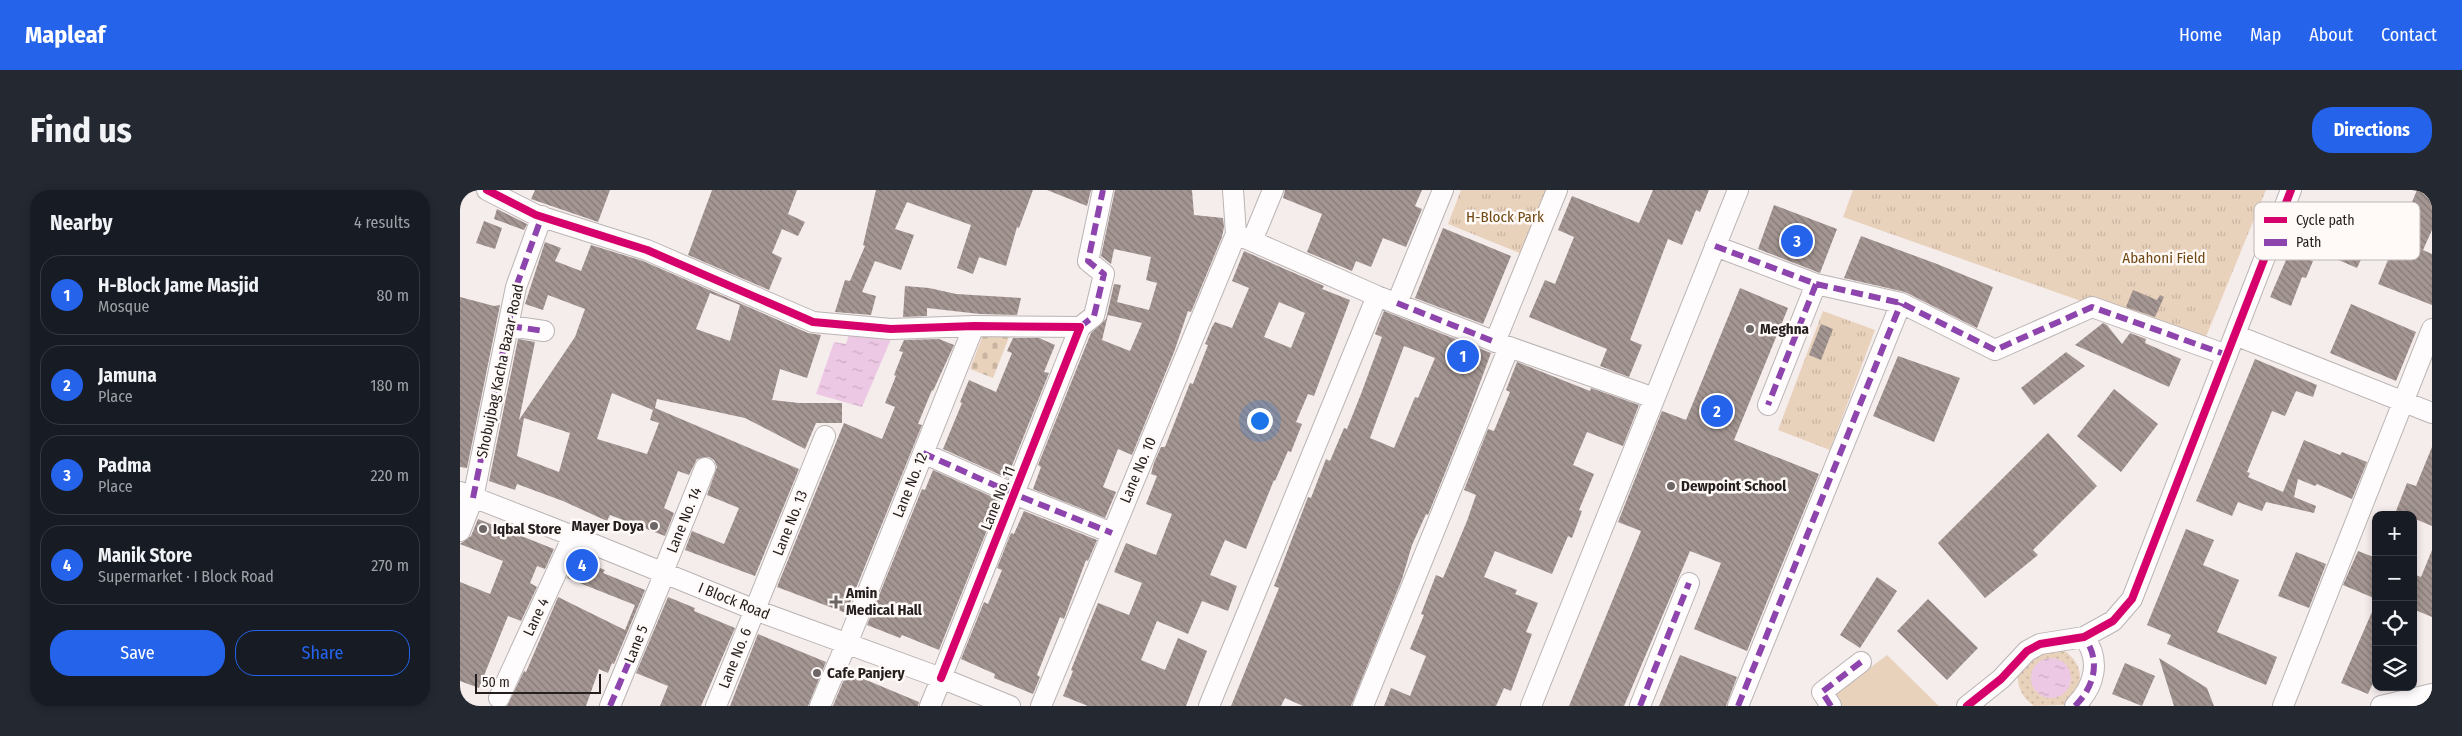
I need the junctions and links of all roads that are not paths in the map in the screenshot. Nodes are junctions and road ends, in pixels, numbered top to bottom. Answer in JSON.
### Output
{"nodes":[{"id":1,"x":487,"y":190,"type":"edge"},
{"id":2,"x":1104,"y":190,"type":"edge"},
{"id":3,"x":1233,"y":190,"type":"edge"},
{"id":4,"x":1273,"y":190,"type":"edge"},
{"id":5,"x":1443,"y":190,"type":"edge"},
{"id":6,"x":1557,"y":190,"type":"edge"},
{"id":7,"x":1738,"y":190,"type":"edge"},
{"id":8,"x":2291,"y":190,"type":"edge"},
{"id":9,"x":2286,"y":202,"type":"edge"},
{"id":10,"x":542,"y":216,"type":"junction"},
{"id":11,"x":1244,"y":238,"type":"junction"},
{"id":12,"x":1715,"y":246,"type":"junction"},
{"id":13,"x":2264,"y":260,"type":"edge"},
{"id":14,"x":1816,"y":284,"type":"junction"},
{"id":15,"x":1377,"y":296,"type":"junction"},
{"id":16,"x":1901,"y":303,"type":"junction"},
{"id":17,"x":1397,"y":304,"type":"junction"},
{"id":18,"x":510,"y":326,"type":"junction"},
{"id":19,"x":974,"y":326,"type":"junction"},
{"id":20,"x":1080,"y":327,"type":"junction"},
{"id":21,"x":2432,"y":329,"type":"edge"},
{"id":22,"x":544,"y":331,"type":"dead end"},
{"id":23,"x":2235,"y":334,"type":"junction"},
{"id":24,"x":1502,"y":344,"type":"junction"},
{"id":25,"x":2227,"y":355,"type":"junction"},
{"id":26,"x":1654,"y":398,"type":"junction"},
{"id":27,"x":2404,"y":402,"type":"junction"},
{"id":28,"x":1768,"y":405,"type":"dead end"},
{"id":29,"x":2432,"y":413,"type":"edge"},
{"id":30,"x":825,"y":436,"type":"dead end"},
{"id":31,"x":923,"y":453,"type":"junction"},
{"id":32,"x":705,"y":468,"type":"dead end"},
{"id":33,"x":1014,"y":494,"type":"junction"},
{"id":34,"x":466,"y":499,"type":"edge"},
{"id":35,"x":460,"y":531,"type":"edge"},
{"id":36,"x":1112,"y":533,"type":"junction"},
{"id":37,"x":571,"y":540,"type":"junction"},
{"id":38,"x":662,"y":577,"type":"junction"},
{"id":39,"x":1689,"y":583,"type":"dead end"},
{"id":40,"x":753,"y":615,"type":"junction"},
{"id":41,"x":2084,"y":637,"type":"junction"},
{"id":42,"x":844,"y":649,"type":"junction"},
{"id":43,"x":1861,"y":662,"type":"dead end"},
{"id":44,"x":936,"y":691,"type":"edge"},
{"id":45,"x":2432,"y":694,"type":"edge"},
{"id":46,"x":499,"y":698,"type":"dead end"},
{"id":47,"x":610,"y":706,"type":"edge"},
{"id":48,"x":716,"y":706,"type":"edge"},
{"id":49,"x":820,"y":706,"type":"edge"},
{"id":50,"x":980,"y":706,"type":"edge"},
{"id":51,"x":1010,"y":706,"type":"edge"},
{"id":52,"x":1040,"y":706,"type":"edge"},
{"id":53,"x":1209,"y":706,"type":"edge"},
{"id":54,"x":1364,"y":706,"type":"edge"},
{"id":55,"x":1531,"y":706,"type":"edge"},
{"id":56,"x":1640,"y":706,"type":"edge"},
{"id":57,"x":1738,"y":706,"type":"edge"},
{"id":58,"x":1831,"y":706,"type":"edge"},
{"id":59,"x":1967,"y":706,"type":"edge"},
{"id":60,"x":2076,"y":706,"type":"edge"},
{"id":61,"x":2283,"y":706,"type":"edge"},
{"id":62,"x":2381,"y":706,"type":"edge"}],
"edges":[{"from":1,"to":10,"type":"street"},
{"from":2,"to":20,"type":"street","name":"Lane No. 11"},
{"from":3,"to":11,"type":"street"},
{"from":4,"to":11,"type":"street","name":"Lane No. 10"},
{"from":5,"to":17,"type":"street"},
{"from":6,"to":24,"type":"street"},
{"from":7,"to":12,"type":"street"},
{"from":8,"to":9,"type":"street"},
{"from":10,"to":18,"type":"street","name":"Shobujbag Kacha Bazar Road"},
{"from":10,"to":19,"type":"street"},
{"from":11,"to":15,"type":"street"},
{"from":11,"to":36,"type":"street","name":"Lane No. 10"},
{"from":12,"to":14,"type":"street"},
{"from":12,"to":26,"type":"street"},
{"from":13,"to":23,"type":"street"},
{"from":14,"to":16,"type":"street"},
{"from":14,"to":28,"type":"street"},
{"from":15,"to":17,"type":"street"},
{"from":15,"to":53,"type":"street"},
{"from":16,"to":25,"type":"street"},
{"from":16,"to":57,"type":"street"},
{"from":17,"to":24,"type":"street"},
{"from":18,"to":22,"type":"street"},
{"from":18,"to":34,"type":"street","name":"Shobujbag Kacha Bazar Road"},
{"from":19,"to":20,"type":"street"},
{"from":19,"to":31,"type":"street","name":"Lane No. 12"},
{"from":20,"to":33,"type":"street","name":"Lane No. 11"},
{"from":21,"to":27,"type":"street"},
{"from":23,"to":25,"type":"street"},
{"from":23,"to":27,"type":"street"},
{"from":24,"to":26,"type":"street"},
{"from":24,"to":54,"type":"street"},
{"from":25,"to":41,"type":"street"},
{"from":26,"to":55,"type":"street"},
{"from":27,"to":29,"type":"street"},
{"from":27,"to":61,"type":"street"},
{"from":30,"to":40,"type":"street","name":"Lane No. 13"},
{"from":31,"to":33,"type":"street"},
{"from":31,"to":42,"type":"street","name":"Lane No. 12"},
{"from":32,"to":38,"type":"street","name":"Lane No. 14"},
{"from":33,"to":36,"type":"street"},
{"from":33,"to":44,"type":"street","name":"Lane No. 11"},
{"from":34,"to":35,"type":"street","name":"Shobujbag Kacha Bazar Road"},
{"from":34,"to":37,"type":"street","name":"I Block Road"},
{"from":36,"to":52,"type":"street","name":"Lane No. 10"},
{"from":37,"to":38,"type":"street","name":"I Block Road"},
{"from":37,"to":46,"type":"street","name":"Lane 4"},
{"from":38,"to":40,"type":"street","name":"I Block Road"},
{"from":38,"to":47,"type":"street","name":"Lane 5"},
{"from":39,"to":56,"type":"street"},
{"from":40,"to":42,"type":"street","name":"I Block Road"},
{"from":40,"to":48,"type":"street","name":"Lane No. 6"},
{"from":41,"to":59,"type":"street"},
{"from":41,"to":60,"type":"street"},
{"from":42,"to":44,"type":"street","name":"I Block Road"},
{"from":42,"to":49,"type":"street","name":"Lane No. 12"},
{"from":43,"to":58,"type":"street"},
{"from":44,"to":50,"type":"street","name":"I Block Road"},
{"from":44,"to":51,"type":"street","name":"I Block Road"},
{"from":45,"to":62,"type":"street"}]}
